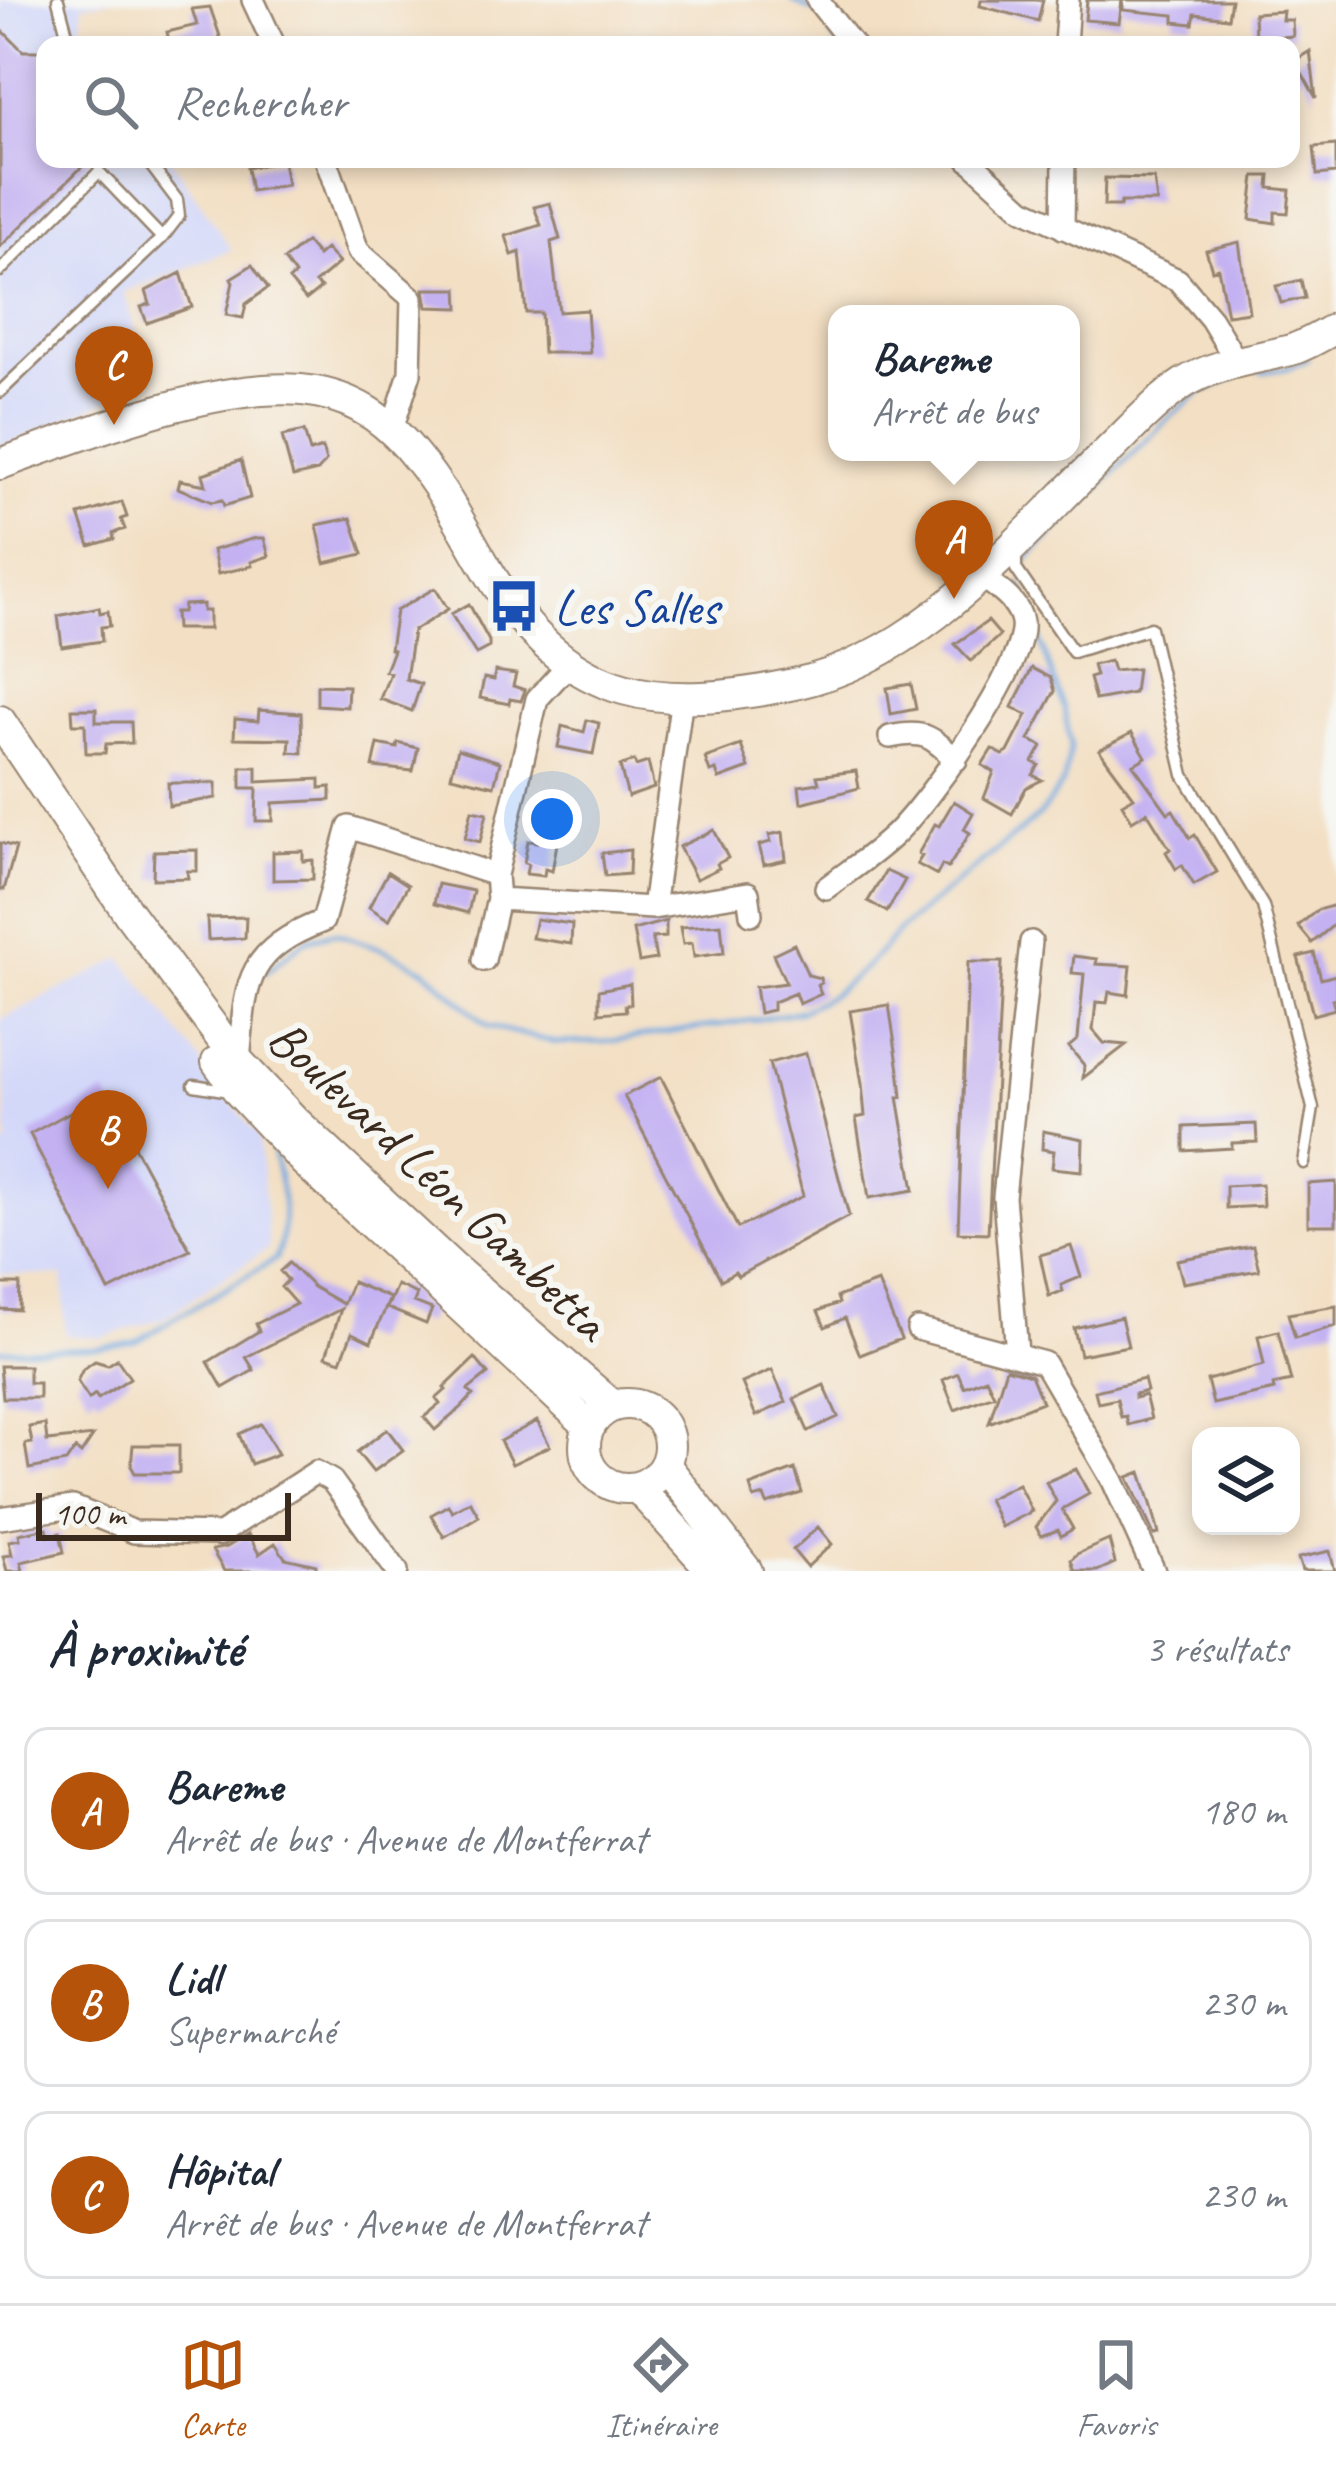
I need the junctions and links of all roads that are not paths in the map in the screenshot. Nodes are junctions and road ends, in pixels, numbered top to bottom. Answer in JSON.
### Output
{"nodes":[{"id":1,"x":58,"y":0,"type":"edge"},
{"id":2,"x":254,"y":0,"type":"edge"},
{"id":3,"x":817,"y":0,"type":"edge"},
{"id":4,"x":1069,"y":0,"type":"edge"},
{"id":5,"x":68,"y":36,"type":"edge"},
{"id":6,"x":270,"y":36,"type":"edge"},
{"id":7,"x":846,"y":36,"type":"edge"},
{"id":8,"x":1066,"y":36,"type":"edge"},
{"id":9,"x":153,"y":168,"type":"edge"},
{"id":10,"x":329,"y":168,"type":"edge"},
{"id":11,"x":978,"y":168,"type":"edge"},
{"id":12,"x":1064,"y":168,"type":"edge"},
{"id":13,"x":1063,"y":227,"type":"junction"},
{"id":14,"x":162,"y":238,"type":"junction"},
{"id":15,"x":0,"y":271,"type":"edge"},
{"id":16,"x":1336,"y":328,"type":"edge"},
{"id":17,"x":1235,"y":359,"type":"junction"},
{"id":18,"x":0,"y":392,"type":"edge"},
{"id":19,"x":393,"y":426,"type":"junction"},
{"id":20,"x":41,"y":449,"type":"junction"},
{"id":21,"x":0,"y":464,"type":"edge"},
{"id":22,"x":0,"y":482,"type":"edge"},
{"id":23,"x":1015,"y":541,"type":"junction"},
{"id":24,"x":979,"y":574,"type":"junction"},
{"id":25,"x":568,"y":665,"type":"junction"},
{"id":26,"x":682,"y":698,"type":"junction"},
{"id":27,"x":0,"y":722,"type":"edge"},
{"id":28,"x":890,"y":737,"type":"dead end"},
{"id":29,"x":0,"y":754,"type":"edge"},
{"id":30,"x":956,"y":760,"type":"junction"},
{"id":31,"x":496,"y":874,"type":"junction"},
{"id":32,"x":826,"y":888,"type":"dead end"},
{"id":33,"x":499,"y":898,"type":"junction"},
{"id":34,"x":653,"y":908,"type":"junction"},
{"id":35,"x":751,"y":914,"type":"dead end"},
{"id":36,"x":1031,"y":942,"type":"dead end"},
{"id":37,"x":484,"y":960,"type":"dead end"},
{"id":38,"x":239,"y":1077,"type":"junction"},
{"id":39,"x":194,"y":1085,"type":"dead end"},
{"id":40,"x":1304,"y":1163,"type":"dead end"},
{"id":41,"x":918,"y":1329,"type":"dead end"},
{"id":42,"x":1017,"y":1353,"type":"junction"},
{"id":43,"x":601,"y":1416,"type":"junction"},
{"id":44,"x":665,"y":1465,"type":"junction"},
{"id":45,"x":637,"y":1487,"type":"junction"},
{"id":46,"x":0,"y":1518,"type":"edge"},
{"id":47,"x":397,"y":1571,"type":"edge"},
{"id":48,"x":713,"y":1571,"type":"edge"},
{"id":49,"x":747,"y":1571,"type":"edge"},
{"id":50,"x":1154,"y":1571,"type":"edge"}],
"edges":[{"from":1,"to":5,"type":"lane"},
{"from":2,"to":6,"type":"street"},
{"from":3,"to":7,"type":"street"},
{"from":4,"to":8,"type":"street"},
{"from":9,"to":14,"type":"lane"},
{"from":10,"to":19,"type":"street"},
{"from":11,"to":13,"type":"street"},
{"from":12,"to":13,"type":"street"},
{"from":13,"to":17,"type":"street"},
{"from":14,"to":15,"type":"lane"},
{"from":14,"to":18,"type":"lane"},
{"from":16,"to":17,"type":"main road"},
{"from":17,"to":23,"type":"main road"},
{"from":19,"to":20,"type":"main road"},
{"from":19,"to":25,"type":"main road"},
{"from":20,"to":21,"type":"main road"},
{"from":20,"to":22,"type":"main road"},
{"from":23,"to":24,"type":"main road"},
{"from":23,"to":40,"type":"lane"},
{"from":24,"to":26,"type":"main road"},
{"from":24,"to":30,"type":"street"},
{"from":25,"to":26,"type":"main road"},
{"from":25,"to":31,"type":"street"},
{"from":26,"to":34,"type":"street"},
{"from":27,"to":38,"type":"main road","name":"Boulevard Léon Gambetta"},
{"from":28,"to":30,"type":"street"},
{"from":29,"to":38,"type":"main road","name":"Boulevard Léon Gambetta"},
{"from":30,"to":32,"type":"street"},
{"from":31,"to":33,"type":"street"},
{"from":31,"to":38,"type":"street"},
{"from":33,"to":34,"type":"street"},
{"from":33,"to":37,"type":"street"},
{"from":34,"to":35,"type":"street"},
{"from":36,"to":42,"type":"street"},
{"from":38,"to":39,"type":"lane"},
{"from":38,"to":43,"type":"main road","name":"Boulevard Léon Gambetta"},
{"from":38,"to":43,"type":"main road","name":"Boulevard Léon Gambetta"},
{"from":41,"to":42,"type":"street"},
{"from":42,"to":50,"type":"street"},
{"from":43,"to":44,"type":"main road"},
{"from":43,"to":45,"type":"main road"},
{"from":44,"to":45,"type":"main road"},
{"from":44,"to":49,"type":"main road"},
{"from":45,"to":48,"type":"main road"},
{"from":46,"to":47,"type":"street"}]}
